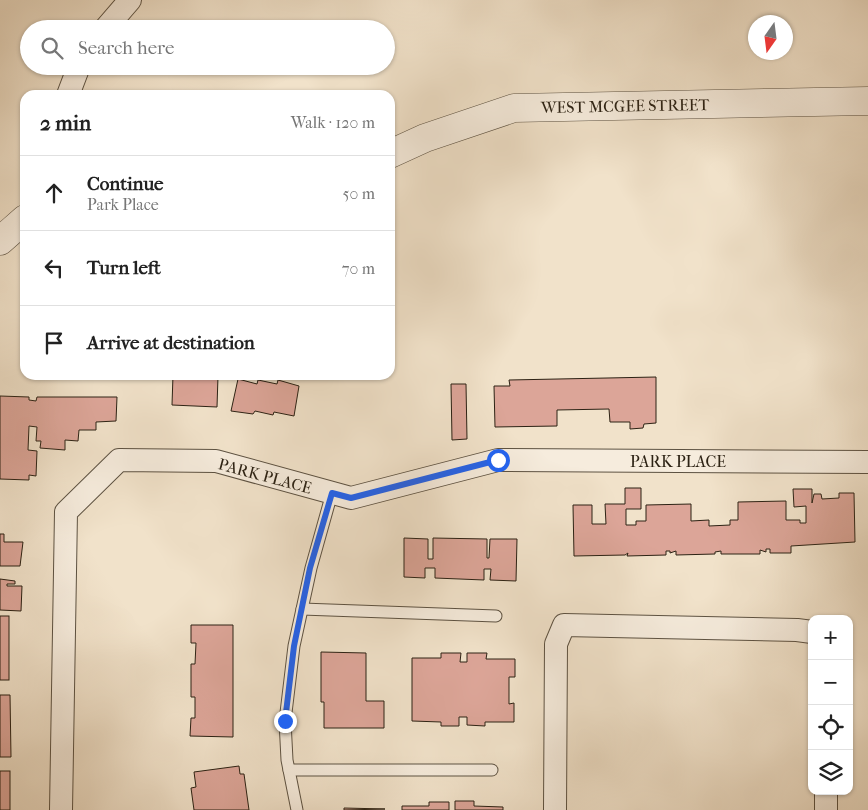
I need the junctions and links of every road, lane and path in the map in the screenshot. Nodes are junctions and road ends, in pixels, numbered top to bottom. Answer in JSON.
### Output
{"nodes":[{"id":1,"x":130,"y":0,"type":"edge"},
{"id":2,"x":113,"y":20,"type":"edge"},
{"id":3,"x":76,"y":75,"type":"edge"},
{"id":4,"x":70,"y":90,"type":"edge"},
{"id":5,"x":868,"y":101,"type":"edge"},
{"id":6,"x":395,"y":152,"type":"edge"},
{"id":7,"x":20,"y":223,"type":"edge"},
{"id":8,"x":0,"y":241,"type":"edge"},
{"id":9,"x":868,"y":462,"type":"edge"},
{"id":10,"x":332,"y":493,"type":"junction"},
{"id":11,"x":302,"y":609,"type":"junction"},
{"id":12,"x":496,"y":616,"type":"dead end"},
{"id":13,"x":808,"y":631,"type":"edge"},
{"id":14,"x":289,"y":770,"type":"junction"},
{"id":15,"x":492,"y":770,"type":"dead end"},
{"id":16,"x":826,"y":795,"type":"edge"},
{"id":17,"x":61,"y":810,"type":"edge"},
{"id":18,"x":296,"y":810,"type":"edge"},
{"id":19,"x":554,"y":810,"type":"edge"},
{"id":20,"x":826,"y":810,"type":"edge"}],
"edges":[{"from":1,"to":2,"type":"street"},
{"from":3,"to":4,"type":"street"},
{"from":5,"to":6,"type":"street","name":"WEST MCGEE STREET"},
{"from":7,"to":8,"type":"street"},
{"from":9,"to":10,"type":"street","name":"PARK PLACE"},
{"from":10,"to":11,"type":"lane"},
{"from":10,"to":17,"type":"street","name":"PARK PLACE"},
{"from":11,"to":12,"type":"lane"},
{"from":11,"to":14,"type":"lane"},
{"from":13,"to":19,"type":"street"},
{"from":14,"to":15,"type":"lane"},
{"from":14,"to":18,"type":"lane"},
{"from":16,"to":20,"type":"street"}]}
